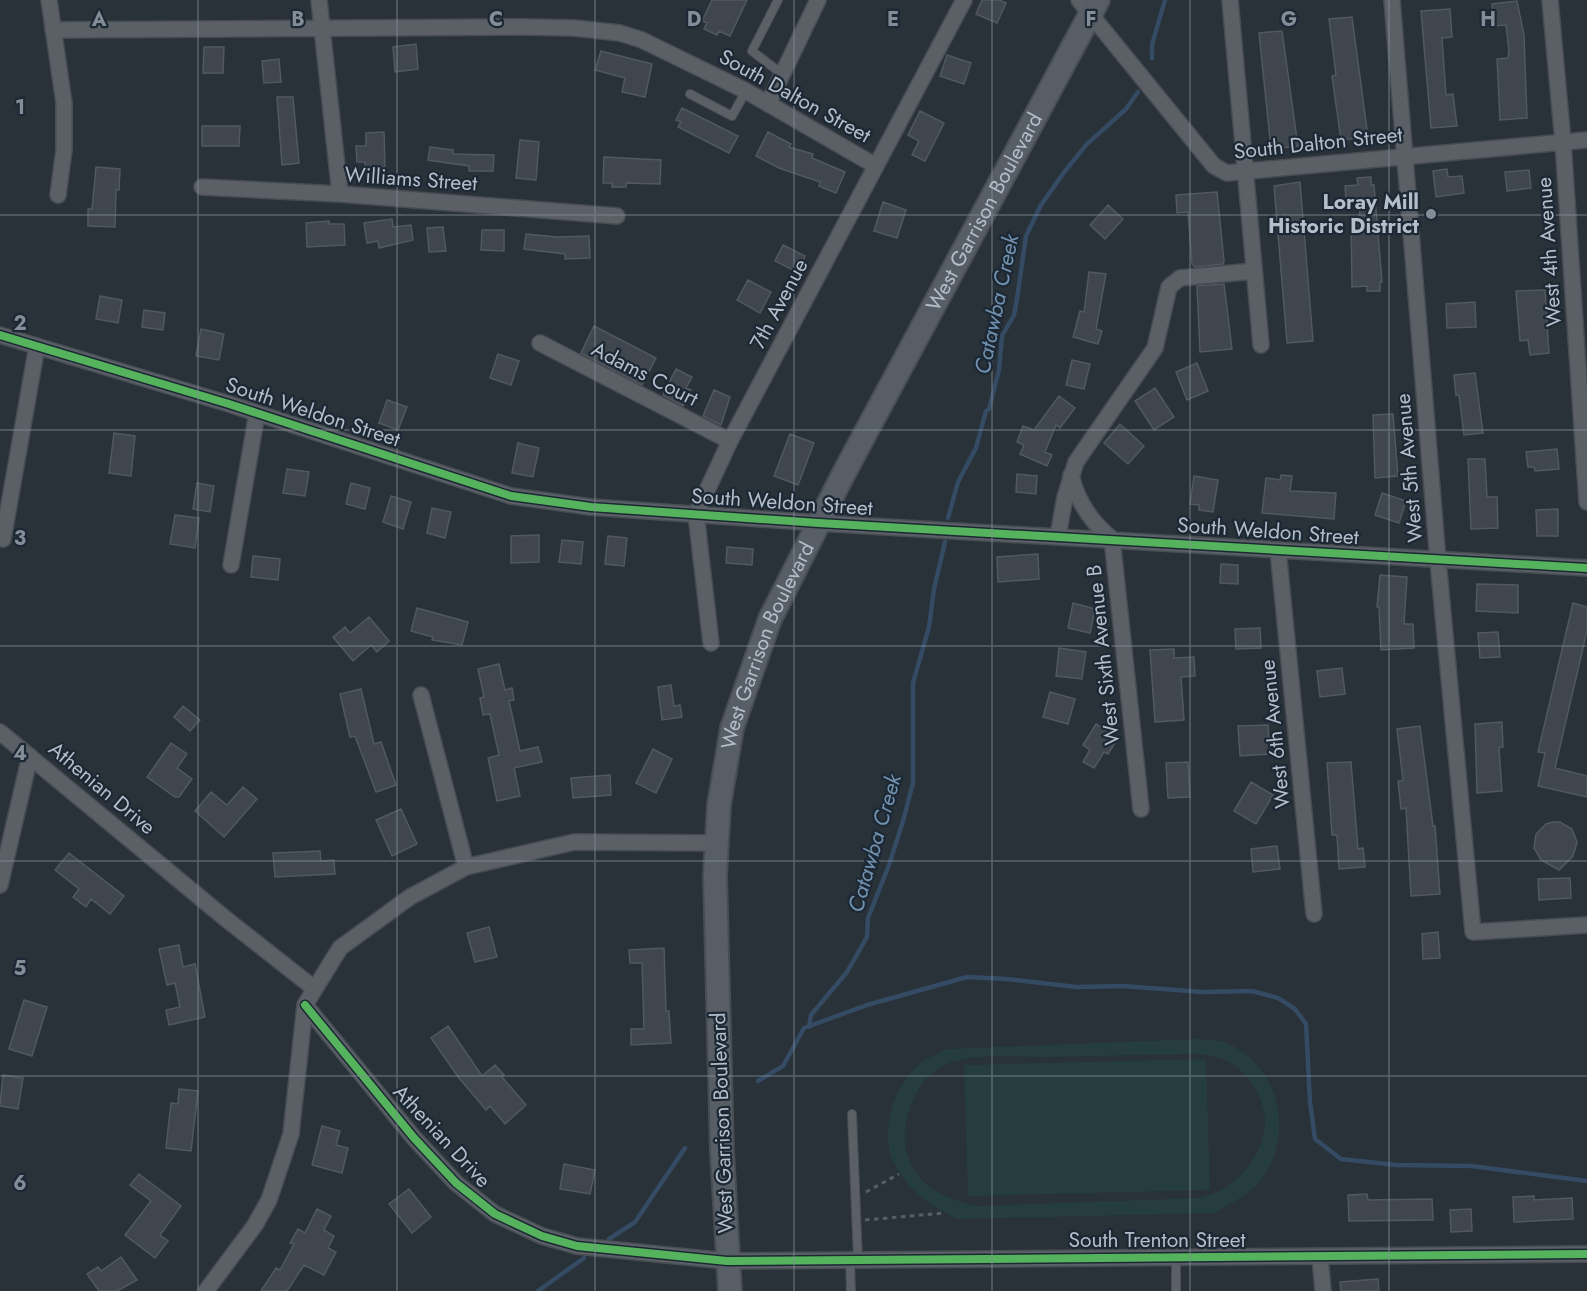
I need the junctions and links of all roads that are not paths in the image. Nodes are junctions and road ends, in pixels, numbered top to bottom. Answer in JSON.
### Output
{"nodes":[{"id":1,"x":49,"y":0,"type":"edge"},
{"id":2,"x":319,"y":0,"type":"edge"},
{"id":3,"x":778,"y":0,"type":"edge"},
{"id":4,"x":818,"y":0,"type":"edge"},
{"id":5,"x":964,"y":0,"type":"edge"},
{"id":6,"x":1230,"y":0,"type":"edge"},
{"id":7,"x":1392,"y":0,"type":"edge"},
{"id":8,"x":1550,"y":0,"type":"edge"},
{"id":9,"x":1089,"y":5,"type":"edge"},
{"id":10,"x":53,"y":30,"type":"junction"},
{"id":11,"x":324,"y":30,"type":"junction"},
{"id":12,"x":782,"y":74,"type":"junction"},
{"id":13,"x":746,"y":91,"type":"junction"},
{"id":14,"x":690,"y":94,"type":"dead end"},
{"id":15,"x":768,"y":104,"type":"junction"},
{"id":16,"x":1587,"y":140,"type":"edge"},
{"id":17,"x":1563,"y":142,"type":"junction"},
{"id":18,"x":1404,"y":155,"type":"junction"},
{"id":19,"x":876,"y":166,"type":"junction"},
{"id":20,"x":1245,"y":172,"type":"junction"},
{"id":21,"x":202,"y":188,"type":"dead end"},
{"id":22,"x":340,"y":194,"type":"junction"},
{"id":23,"x":58,"y":195,"type":"dead end"},
{"id":24,"x":617,"y":216,"type":"dead end"},
{"id":25,"x":1254,"y":272,"type":"junction"},
{"id":26,"x":0,"y":335,"type":"edge"},
{"id":27,"x":540,"y":343,"type":"dead end"},
{"id":28,"x":1261,"y":345,"type":"dead end"},
{"id":29,"x":37,"y":346,"type":"junction"},
{"id":30,"x":257,"y":413,"type":"junction"},
{"id":31,"x":730,"y":441,"type":"junction"},
{"id":32,"x":1071,"y":475,"type":"junction"},
{"id":33,"x":1587,"y":502,"type":"edge"},
{"id":34,"x":696,"y":514,"type":"junction"},
{"id":35,"x":819,"y":523,"type":"junction"},
{"id":36,"x":1058,"y":536,"type":"junction"},
{"id":37,"x":1112,"y":538,"type":"junction"},
{"id":38,"x":3,"y":539,"type":"dead end"},
{"id":39,"x":1278,"y":550,"type":"junction"},
{"id":40,"x":1438,"y":561,"type":"junction"},
{"id":41,"x":231,"y":565,"type":"dead end"},
{"id":42,"x":1587,"y":568,"type":"edge"},
{"id":43,"x":711,"y":643,"type":"dead end"},
{"id":44,"x":421,"y":695,"type":"dead end"},
{"id":45,"x":0,"y":732,"type":"edge"},
{"id":46,"x":30,"y":756,"type":"junction"},
{"id":47,"x":1141,"y":809,"type":"dead end"},
{"id":48,"x":715,"y":843,"type":"junction"},
{"id":49,"x":466,"y":867,"type":"junction"},
{"id":50,"x":0,"y":885,"type":"edge"},
{"id":51,"x":1314,"y":914,"type":"dead end"},
{"id":52,"x":1587,"y":925,"type":"edge"},
{"id":53,"x":315,"y":988,"type":"junction"},
{"id":54,"x":305,"y":1005,"type":"junction"},
{"id":55,"x":852,"y":1114,"type":"dead end"},
{"id":56,"x":1587,"y":1254,"type":"edge"},
{"id":57,"x":1176,"y":1257,"type":"junction"},
{"id":58,"x":1320,"y":1257,"type":"junction"},
{"id":59,"x":854,"y":1260,"type":"junction"},
{"id":60,"x":728,"y":1261,"type":"junction"},
{"id":61,"x":206,"y":1291,"type":"edge"},
{"id":62,"x":730,"y":1291,"type":"edge"},
{"id":63,"x":851,"y":1291,"type":"edge"},
{"id":64,"x":1176,"y":1291,"type":"edge"},
{"id":65,"x":1323,"y":1291,"type":"edge"}],
"edges":[{"from":1,"to":10,"type":"street"},
{"from":2,"to":11,"type":"street"},
{"from":3,"to":12,"type":"lane"},
{"from":4,"to":12,"type":"street"},
{"from":5,"to":19,"type":"street","name":"7th Avenue"},
{"from":6,"to":20,"type":"street"},
{"from":7,"to":18,"type":"street","name":"West 5th Avenue"},
{"from":8,"to":17,"type":"street","name":"West 4th Avenue"},
{"from":9,"to":20,"type":"street","name":"South Dalton Street"},
{"from":9,"to":35,"type":"main road","name":"West Garrison Boulevard"},
{"from":10,"to":11,"type":"street","name":"South Dalton Street"},
{"from":10,"to":23,"type":"street"},
{"from":11,"to":13,"type":"street","name":"South Dalton Street"},
{"from":11,"to":22,"type":"street"},
{"from":12,"to":15,"type":"street"},
{"from":13,"to":14,"type":"lane"},
{"from":13,"to":15,"type":"street","name":"South Dalton Street"},
{"from":15,"to":19,"type":"street","name":"South Dalton Street"},
{"from":16,"to":17,"type":"street","name":"South Dalton Street"},
{"from":17,"to":18,"type":"street","name":"South Dalton Street"},
{"from":17,"to":33,"type":"street","name":"West 4th Avenue"},
{"from":18,"to":20,"type":"street","name":"South Dalton Street"},
{"from":18,"to":40,"type":"street","name":"West 5th Avenue"},
{"from":19,"to":31,"type":"street","name":"7th Avenue"},
{"from":20,"to":25,"type":"street"},
{"from":21,"to":22,"type":"street","name":"Williams Street"},
{"from":22,"to":24,"type":"street","name":"Williams Street"},
{"from":25,"to":28,"type":"street"},
{"from":25,"to":32,"type":"street"},
{"from":26,"to":29,"type":"street","name":"South Weldon Street"},
{"from":27,"to":31,"type":"street","name":"Adams Court"},
{"from":29,"to":30,"type":"street","name":"South Weldon Street"},
{"from":29,"to":38,"type":"street"},
{"from":30,"to":34,"type":"street","name":"South Weldon Street"},
{"from":30,"to":41,"type":"street"},
{"from":31,"to":34,"type":"street","name":"7th Avenue"},
{"from":32,"to":36,"type":"street"},
{"from":32,"to":37,"type":"street","name":"West Sixth Avenue B"},
{"from":34,"to":35,"type":"street","name":"South Weldon Street"},
{"from":34,"to":43,"type":"street"},
{"from":35,"to":36,"type":"street","name":"South Weldon Street"},
{"from":35,"to":48,"type":"main road","name":"West Garrison Boulevard"},
{"from":36,"to":37,"type":"street","name":"South Weldon Street"},
{"from":37,"to":39,"type":"street","name":"South Weldon Street"},
{"from":37,"to":47,"type":"street","name":"West Sixth Avenue B"},
{"from":39,"to":40,"type":"street","name":"South Weldon Street"},
{"from":39,"to":51,"type":"street","name":"West 6th Avenue"},
{"from":40,"to":42,"type":"street","name":"South Weldon Street"},
{"from":40,"to":52,"type":"street","name":"West 5th Avenue"},
{"from":44,"to":49,"type":"street"},
{"from":45,"to":46,"type":"street","name":"Athenian Drive"},
{"from":46,"to":50,"type":"street"},
{"from":46,"to":53,"type":"street","name":"Athenian Drive"},
{"from":48,"to":49,"type":"street"},
{"from":48,"to":60,"type":"main road","name":"West Garrison Boulevard"},
{"from":49,"to":53,"type":"street"},
{"from":53,"to":54,"type":"street"},
{"from":54,"to":60,"type":"street","name":"Athenian Drive"},
{"from":54,"to":61,"type":"street"},
{"from":55,"to":59,"type":"lane"},
{"from":56,"to":58,"type":"street","name":"South Trenton Street"},
{"from":57,"to":58,"type":"street","name":"South Trenton Street"},
{"from":57,"to":59,"type":"street","name":"South Trenton Street"},
{"from":57,"to":64,"type":"lane"},
{"from":58,"to":65,"type":"street"},
{"from":59,"to":60,"type":"street","name":"South Trenton Street"},
{"from":59,"to":63,"type":"lane"},
{"from":60,"to":62,"type":"main road","name":"West Garrison Boulevard"}]}
